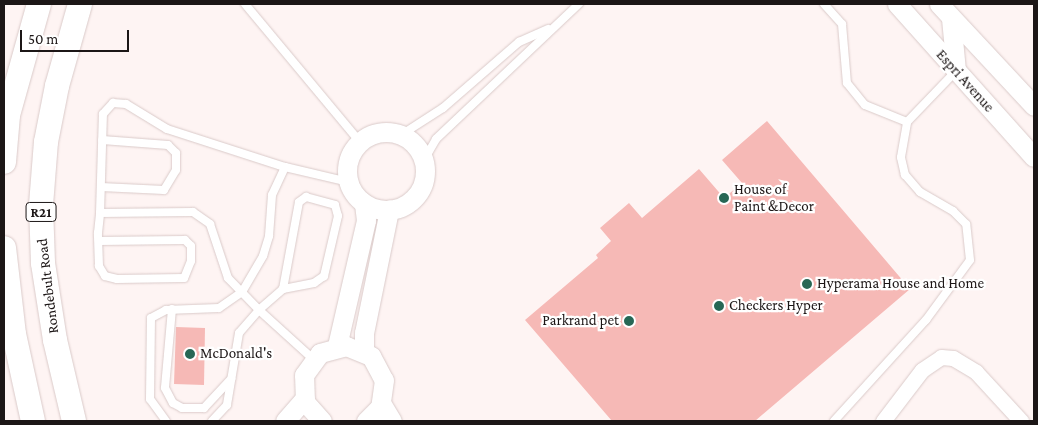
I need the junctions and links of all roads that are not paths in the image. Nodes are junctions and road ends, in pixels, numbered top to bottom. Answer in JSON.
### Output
{"nodes":[{"id":1,"x":39,"y":4,"type":"edge"},
{"id":2,"x":80,"y":4,"type":"edge"},
{"id":3,"x":245,"y":4,"type":"edge"},
{"id":4,"x":579,"y":4,"type":"edge"},
{"id":5,"x":824,"y":4,"type":"edge"},
{"id":6,"x":897,"y":4,"type":"edge"},
{"id":7,"x":945,"y":11,"type":"edge"},
{"id":8,"x":550,"y":27,"type":"junction"},
{"id":9,"x":956,"y":71,"type":"junction"},
{"id":10,"x":1034,"y":106,"type":"edge"},
{"id":11,"x":907,"y":122,"type":"junction"},
{"id":12,"x":401,"y":135,"type":"junction"},
{"id":13,"x":102,"y":140,"type":"junction"},
{"id":14,"x":360,"y":142,"type":"junction"},
{"id":15,"x":1034,"y":157,"type":"edge"},
{"id":16,"x":424,"y":160,"type":"junction"},
{"id":17,"x":4,"y":162,"type":"edge"},
{"id":18,"x":284,"y":167,"type":"junction"},
{"id":19,"x":349,"y":182,"type":"junction"},
{"id":20,"x":101,"y":186,"type":"junction"},
{"id":21,"x":364,"y":203,"type":"junction"},
{"id":22,"x":389,"y":210,"type":"junction"},
{"id":23,"x":100,"y":213,"type":"junction"},
{"id":24,"x":99,"y":241,"type":"junction"},
{"id":25,"x":4,"y":248,"type":"edge"},
{"id":26,"x":283,"y":289,"type":"junction"},
{"id":27,"x":242,"y":292,"type":"junction"},
{"id":28,"x":172,"y":309,"type":"junction"},
{"id":29,"x":259,"y":310,"type":"junction"},
{"id":30,"x":337,"y":346,"type":"junction"},
{"id":31,"x":364,"y":351,"type":"junction"},
{"id":32,"x":313,"y":359,"type":"junction"},
{"id":33,"x":232,"y":377,"type":"junction"},
{"id":34,"x":66,"y":389,"type":"junction"},
{"id":35,"x":304,"y":398,"type":"junction"},
{"id":36,"x":381,"y":403,"type":"junction"},
{"id":37,"x":33,"y":421,"type":"edge"},
{"id":38,"x":74,"y":421,"type":"edge"},
{"id":39,"x":90,"y":421,"type":"edge"},
{"id":40,"x":166,"y":421,"type":"edge"},
{"id":41,"x":212,"y":421,"type":"edge"},
{"id":42,"x":285,"y":421,"type":"edge"},
{"id":43,"x":322,"y":421,"type":"edge"},
{"id":44,"x":366,"y":421,"type":"edge"},
{"id":45,"x":392,"y":421,"type":"edge"},
{"id":46,"x":834,"y":421,"type":"edge"},
{"id":47,"x":883,"y":421,"type":"edge"},
{"id":48,"x":1021,"y":421,"type":"edge"}],
"edges":[{"from":1,"to":17,"type":"main road"},
{"from":2,"to":34,"type":"main road","name":"Rondebult Road","number":"R21"},
{"from":3,"to":14,"type":"lane"},
{"from":4,"to":8,"type":"lane"},
{"from":5,"to":11,"type":"lane"},
{"from":6,"to":9,"type":"street","name":"Espri Avenue"},
{"from":7,"to":9,"type":"street"},
{"from":7,"to":10,"type":"street"},
{"from":8,"to":12,"type":"lane"},
{"from":8,"to":16,"type":"lane"},
{"from":9,"to":11,"type":"lane"},
{"from":9,"to":15,"type":"street","name":"Espri Avenue"},
{"from":11,"to":46,"type":"lane"},
{"from":12,"to":14,"type":"street"},
{"from":12,"to":16,"type":"street"},
{"from":13,"to":18,"type":"lane"},
{"from":13,"to":20,"type":"lane"},
{"from":13,"to":20,"type":"lane"},
{"from":14,"to":19,"type":"street"},
{"from":16,"to":22,"type":"street"},
{"from":18,"to":19,"type":"lane"},
{"from":18,"to":27,"type":"lane"},
{"from":19,"to":21,"type":"street"},
{"from":20,"to":23,"type":"lane"},
{"from":21,"to":22,"type":"street"},
{"from":21,"to":30,"type":"street"},
{"from":22,"to":31,"type":"street"},
{"from":23,"to":24,"type":"lane"},
{"from":23,"to":27,"type":"lane"},
{"from":24,"to":24,"type":"lane"},
{"from":25,"to":37,"type":"main road"},
{"from":26,"to":26,"type":"lane"},
{"from":26,"to":29,"type":"lane"},
{"from":27,"to":28,"type":"lane"},
{"from":27,"to":29,"type":"lane"},
{"from":28,"to":33,"type":"lane"},
{"from":28,"to":40,"type":"lane"},
{"from":29,"to":32,"type":"lane"},
{"from":29,"to":33,"type":"lane"},
{"from":30,"to":31,"type":"street"},
{"from":30,"to":32,"type":"street"},
{"from":31,"to":36,"type":"street"},
{"from":32,"to":35,"type":"street"},
{"from":33,"to":41,"type":"lane"},
{"from":34,"to":38,"type":"main road","name":"Rondebult Road","number":"R21"},
{"from":34,"to":39,"type":"main road"},
{"from":35,"to":42,"type":"street"},
{"from":35,"to":43,"type":"street"},
{"from":36,"to":44,"type":"street"},
{"from":36,"to":45,"type":"street"},
{"from":47,"to":48,"type":"street"}]}
